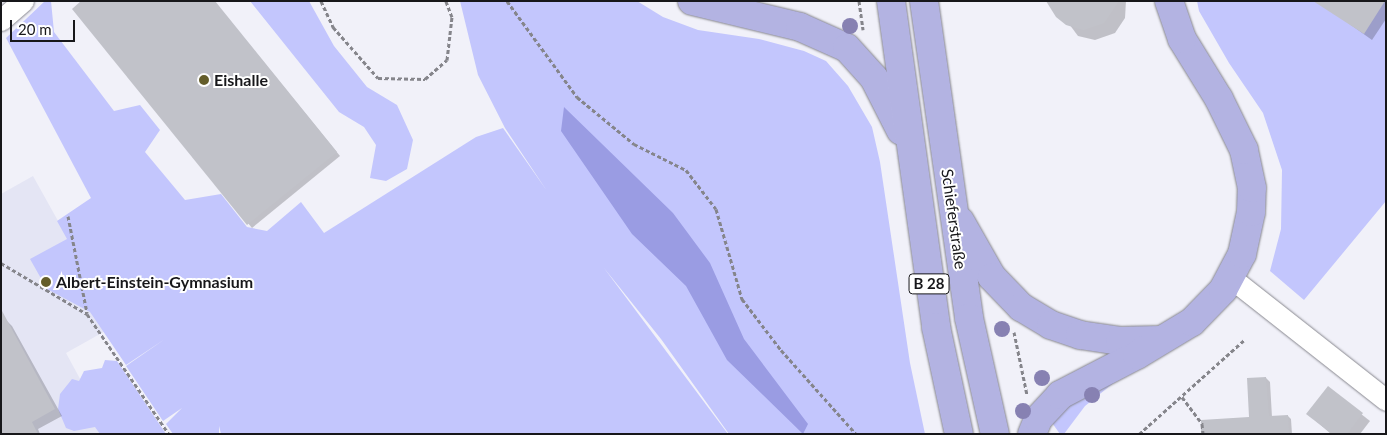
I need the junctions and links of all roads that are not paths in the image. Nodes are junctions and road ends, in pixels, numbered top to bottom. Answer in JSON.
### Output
{"nodes":[{"id":1,"x":23,"y":1,"type":"edge"},
{"id":2,"x":692,"y":1,"type":"edge"},
{"id":3,"x":891,"y":1,"type":"edge"},
{"id":4,"x":924,"y":1,"type":"edge"},
{"id":5,"x":1169,"y":1,"type":"edge"},
{"id":6,"x":754,"y":6,"type":"edge"},
{"id":7,"x":1,"y":20,"type":"edge"},
{"id":8,"x":911,"y":152,"type":"junction"},
{"id":9,"x":952,"y":206,"type":"junction"},
{"id":10,"x":1231,"y":278,"type":"junction"},
{"id":11,"x":1164,"y":339,"type":"junction"},
{"id":12,"x":1386,"y":400,"type":"edge"},
{"id":13,"x":956,"y":427,"type":"edge"},
{"id":14,"x":995,"y":434,"type":"edge"},
{"id":15,"x":1032,"y":434,"type":"edge"}],
"edges":[{"from":1,"to":7,"type":"street"},
{"from":2,"to":6,"type":"main road"},
{"from":3,"to":8,"type":"main road","name":"Schieferstraße","number":"B 28"},
{"from":4,"to":9,"type":"main road","name":"Schieferstraße","number":"B 28"},
{"from":5,"to":10,"type":"main road"},
{"from":6,"to":8,"type":"main road"},
{"from":8,"to":13,"type":"main road","name":"Schieferstraße","number":"B 28"},
{"from":9,"to":11,"type":"main road"},
{"from":9,"to":14,"type":"main road","name":"Schieferstraße","number":"B 28"},
{"from":10,"to":11,"type":"main road"},
{"from":10,"to":12,"type":"street"},
{"from":11,"to":15,"type":"main road"}]}
